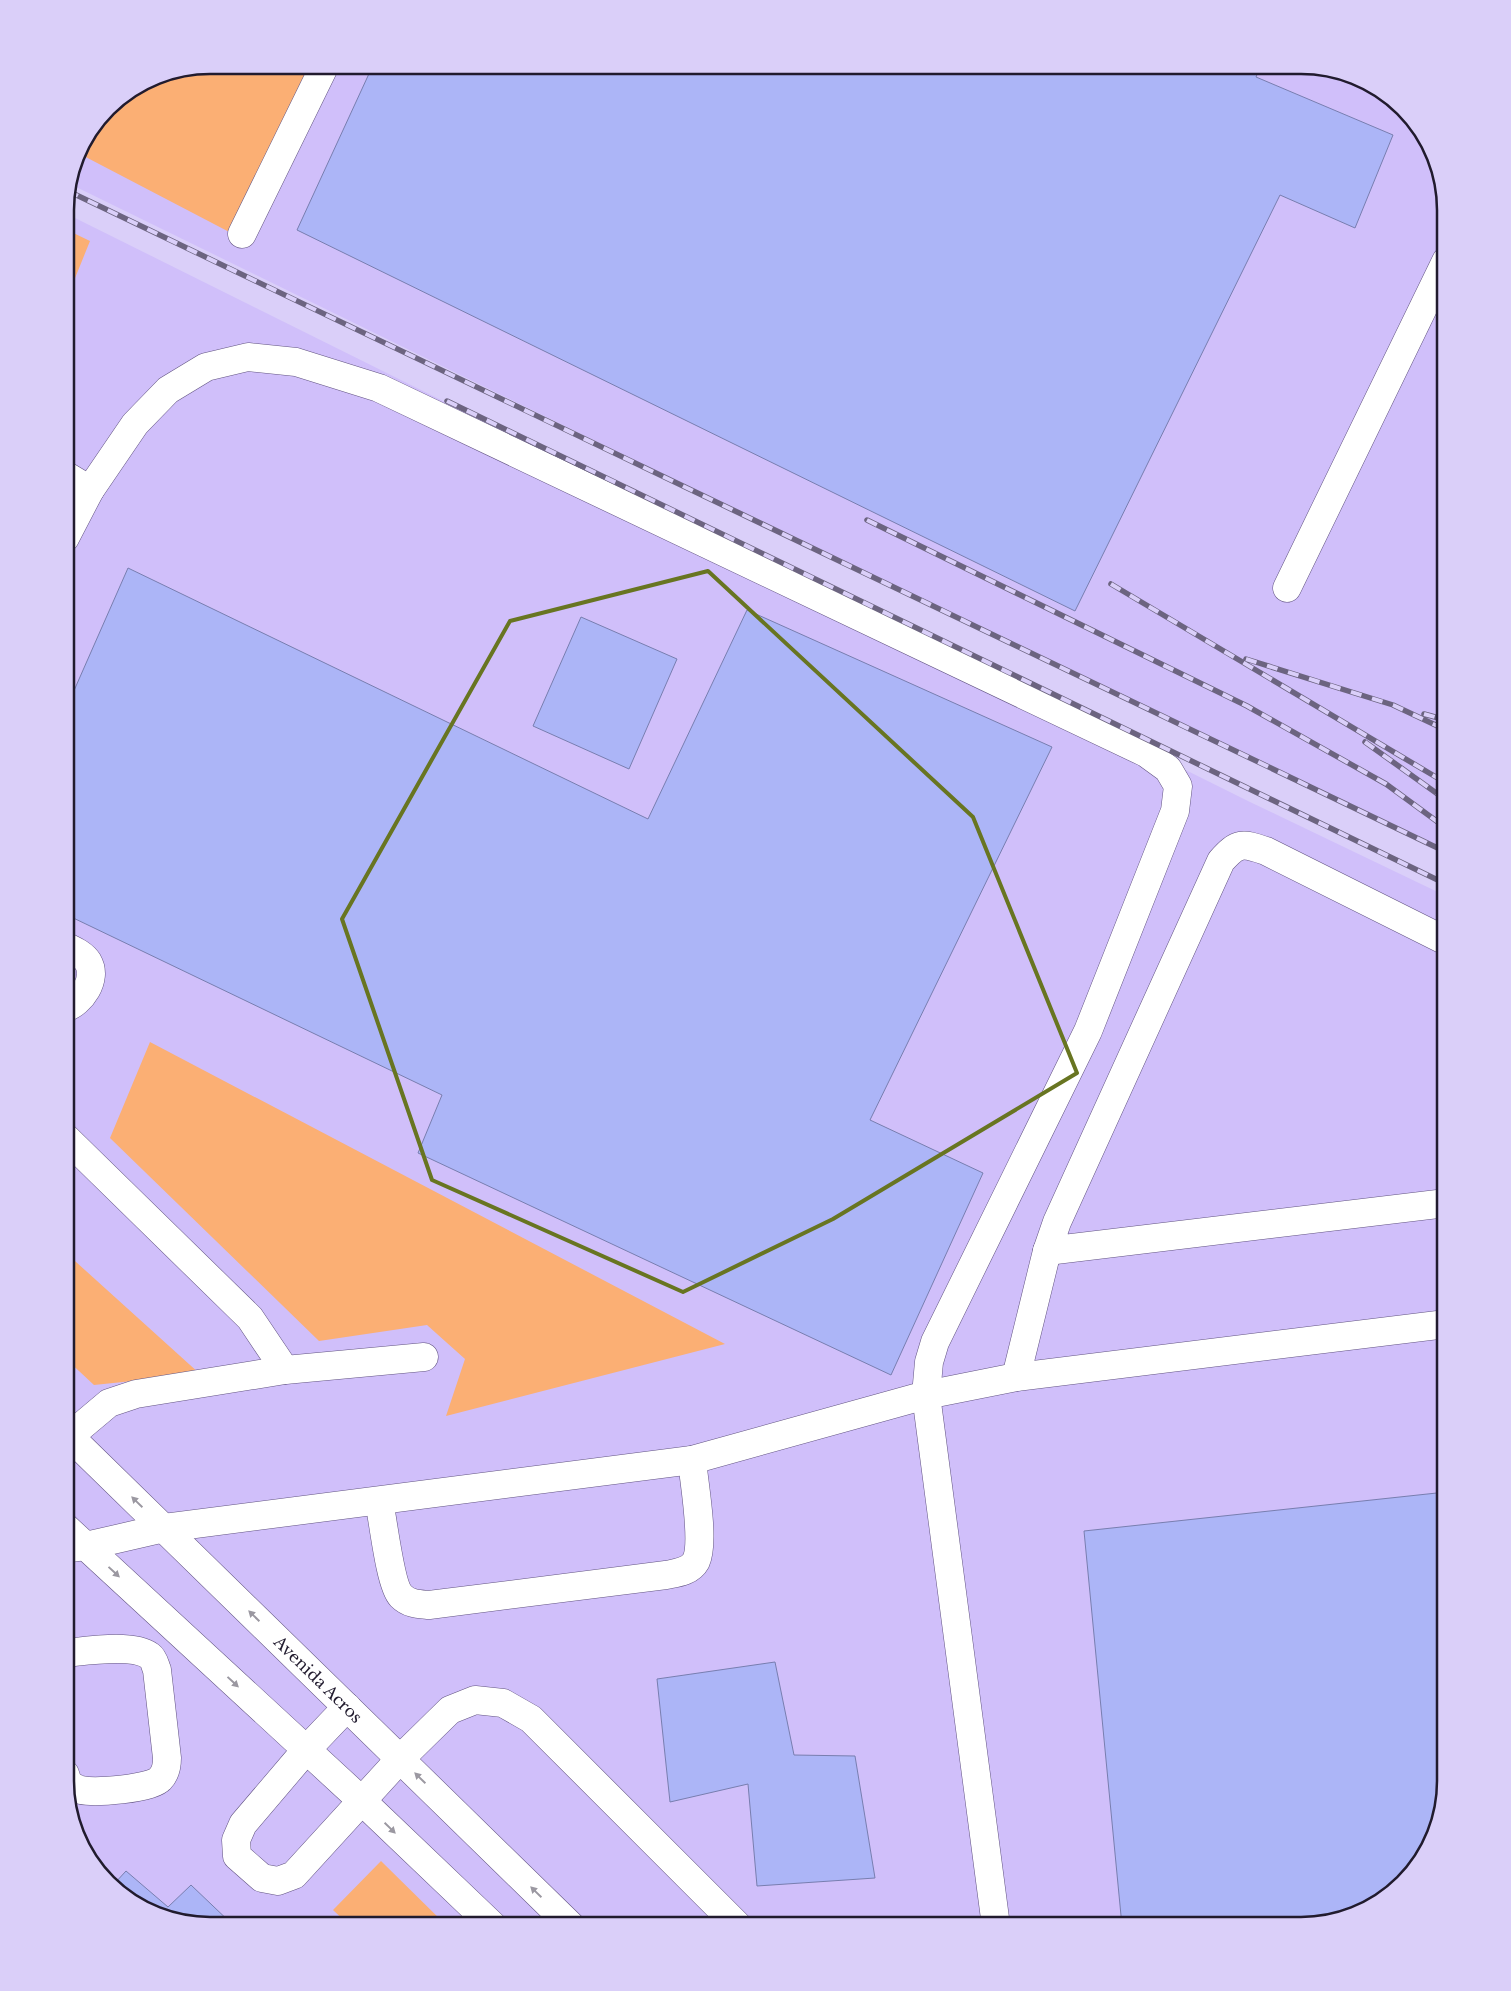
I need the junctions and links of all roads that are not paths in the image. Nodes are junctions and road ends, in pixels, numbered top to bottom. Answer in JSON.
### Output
{"nodes":[{"id":1,"x":321,"y":74,"type":"edge"},
{"id":2,"x":242,"y":234,"type":"dead end"},
{"id":3,"x":1437,"y":280,"type":"edge"},
{"id":4,"x":74,"y":480,"type":"edge"},
{"id":5,"x":90,"y":490,"type":"junction"},
{"id":6,"x":74,"y":521,"type":"edge"},
{"id":7,"x":1287,"y":588,"type":"dead end"},
{"id":8,"x":1437,"y":936,"type":"edge"},
{"id":9,"x":74,"y":950,"type":"edge"},
{"id":10,"x":74,"y":1003,"type":"edge"},
{"id":11,"x":74,"y":1146,"type":"edge"},
{"id":12,"x":1437,"y":1204,"type":"edge"},
{"id":13,"x":1047,"y":1251,"type":"junction"},
{"id":14,"x":1437,"y":1325,"type":"edge"},
{"id":15,"x":424,"y":1356,"type":"dead end"},
{"id":16,"x":285,"y":1370,"type":"junction"},
{"id":17,"x":1016,"y":1377,"type":"junction"},
{"id":18,"x":926,"y":1395,"type":"junction"},
{"id":19,"x":74,"y":1430,"type":"edge"},
{"id":20,"x":74,"y":1444,"type":"edge"},
{"id":21,"x":692,"y":1460,"type":"junction"},
{"id":22,"x":379,"y":1502,"type":"junction"},
{"id":23,"x":164,"y":1528,"type":"junction"},
{"id":24,"x":75,"y":1547,"type":"edge"},
{"id":25,"x":74,"y":1652,"type":"edge"},
{"id":26,"x":347,"y":1707,"type":"junction"},
{"id":27,"x":306,"y":1750,"type":"junction"},
{"id":28,"x":400,"y":1760,"type":"junction"},
{"id":29,"x":74,"y":1787,"type":"edge"},
{"id":30,"x":362,"y":1801,"type":"junction"},
{"id":31,"x":484,"y":1917,"type":"edge"},
{"id":32,"x":562,"y":1917,"type":"edge"},
{"id":33,"x":729,"y":1917,"type":"edge"},
{"id":34,"x":995,"y":1917,"type":"edge"}],
"edges":[{"from":1,"to":2,"type":"street"},
{"from":3,"to":7,"type":"street"},
{"from":4,"to":5,"type":"street"},
{"from":5,"to":6,"type":"street"},
{"from":5,"to":18,"type":"street"},
{"from":8,"to":13,"type":"street"},
{"from":9,"to":10,"type":"street"},
{"from":11,"to":16,"type":"street"},
{"from":12,"to":13,"type":"street"},
{"from":13,"to":17,"type":"street"},
{"from":14,"to":17,"type":"street"},
{"from":15,"to":16,"type":"street"},
{"from":16,"to":19,"type":"street"},
{"from":17,"to":18,"type":"street"},
{"from":18,"to":21,"type":"street"},
{"from":18,"to":34,"type":"street"},
{"from":23,"to":20,"type":"street","name":"Avenida Acros","one_way":true},
{"from":21,"to":22,"type":"street"},
{"from":21,"to":22,"type":"street"},
{"from":22,"to":23,"type":"street"},
{"from":23,"to":24,"type":"street"},
{"from":26,"to":23,"type":"street","name":"Avenida Acros","one_way":true},
{"from":24,"to":27,"type":"street","one_way":true},
{"from":25,"to":29,"type":"street"},
{"from":26,"to":27,"type":"street"},
{"from":26,"to":28,"type":"street","name":"Avenida Acros"},
{"from":27,"to":30,"type":"street"},
{"from":27,"to":30,"type":"street"},
{"from":28,"to":30,"type":"street"},
{"from":32,"to":28,"type":"street","name":"Avenida Acros","one_way":true},
{"from":28,"to":33,"type":"street"},
{"from":30,"to":31,"type":"street","one_way":true}]}
